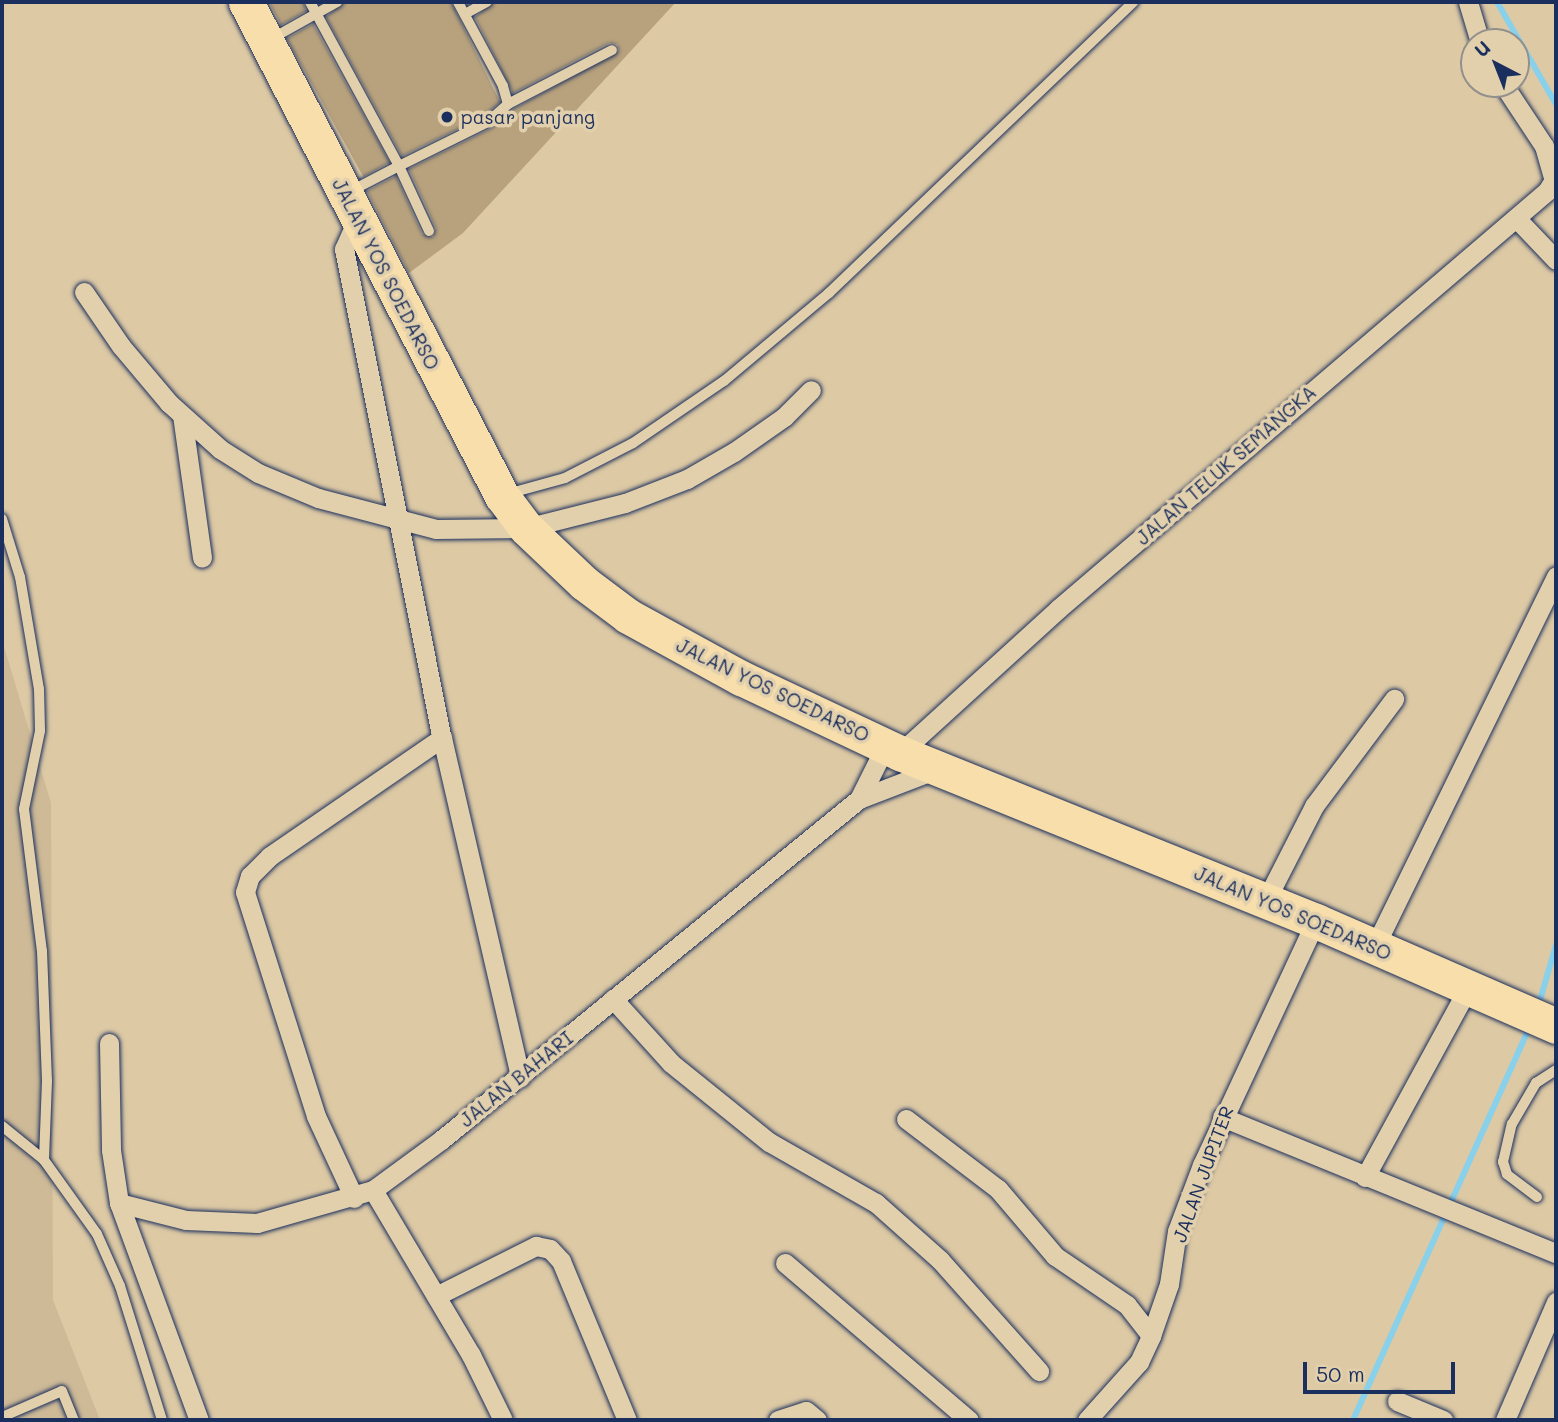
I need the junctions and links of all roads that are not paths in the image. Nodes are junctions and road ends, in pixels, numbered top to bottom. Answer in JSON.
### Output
{"nodes":[{"id":1,"x":246,"y":2,"type":"edge"},
{"id":2,"x":310,"y":2,"type":"edge"},
{"id":3,"x":337,"y":2,"type":"edge"},
{"id":4,"x":458,"y":2,"type":"edge"},
{"id":5,"x":487,"y":2,"type":"edge"},
{"id":6,"x":1133,"y":2,"type":"edge"},
{"id":7,"x":1468,"y":2,"type":"edge"},
{"id":8,"x":315,"y":12,"type":"junction"},
{"id":9,"x":465,"y":14,"type":"junction"},
{"id":10,"x":1476,"y":28,"type":"edge"},
{"id":11,"x":267,"y":41,"type":"junction"},
{"id":12,"x":612,"y":50,"type":"dead end"},
{"id":13,"x":1512,"y":98,"type":"edge"},
{"id":14,"x":508,"y":104,"type":"junction"},
{"id":15,"x":399,"y":166,"type":"junction"},
{"id":16,"x":1555,"y":181,"type":"edge"},
{"id":17,"x":345,"y":194,"type":"junction"},
{"id":18,"x":1516,"y":218,"type":"junction"},
{"id":19,"x":362,"y":228,"type":"junction"},
{"id":20,"x":429,"y":231,"type":"dead end"},
{"id":21,"x":1556,"y":260,"type":"edge"},
{"id":22,"x":84,"y":292,"type":"dead end"},
{"id":23,"x":811,"y":390,"type":"dead end"},
{"id":24,"x":182,"y":415,"type":"junction"},
{"id":25,"x":502,"y":496,"type":"junction"},
{"id":26,"x":2,"y":520,"type":"edge"},
{"id":27,"x":402,"y":523,"type":"junction"},
{"id":28,"x":526,"y":528,"type":"junction"},
{"id":29,"x":202,"y":558,"type":"dead end"},
{"id":30,"x":1556,"y":576,"type":"edge"},
{"id":31,"x":1394,"y":699,"type":"dead end"},
{"id":32,"x":442,"y":738,"type":"junction"},
{"id":33,"x":893,"y":749,"type":"junction"},
{"id":34,"x":938,"y":768,"type":"junction"},
{"id":35,"x":859,"y":799,"type":"junction"},
{"id":36,"x":1266,"y":900,"type":"junction"},
{"id":37,"x":1316,"y":921,"type":"junction"},
{"id":38,"x":1374,"y":948,"type":"junction"},
{"id":39,"x":1468,"y":988,"type":"junction"},
{"id":40,"x":613,"y":999,"type":"junction"},
{"id":41,"x":1556,"y":1026,"type":"edge"},
{"id":42,"x":109,"y":1042,"type":"dead end"},
{"id":43,"x":1556,"y":1070,"type":"edge"},
{"id":44,"x":520,"y":1077,"type":"junction"},
{"id":45,"x":1222,"y":1117,"type":"junction"},
{"id":46,"x":906,"y":1119,"type":"dead end"},
{"id":47,"x":2,"y":1126,"type":"edge"},
{"id":48,"x":44,"y":1160,"type":"junction"},
{"id":49,"x":1365,"y":1177,"type":"junction"},
{"id":50,"x":373,"y":1190,"type":"junction"},
{"id":51,"x":1537,"y":1197,"type":"dead end"},
{"id":52,"x":354,"y":1198,"type":"junction"},
{"id":53,"x":119,"y":1203,"type":"junction"},
{"id":54,"x":1556,"y":1254,"type":"edge"},
{"id":55,"x":785,"y":1263,"type":"dead end"},
{"id":56,"x":436,"y":1296,"type":"junction"},
{"id":57,"x":1556,"y":1302,"type":"edge"},
{"id":58,"x":1151,"y":1336,"type":"junction"},
{"id":59,"x":1039,"y":1370,"type":"dead end"},
{"id":60,"x":1397,"y":1401,"type":"dead end"},
{"id":61,"x":2,"y":1417,"type":"edge"},
{"id":62,"x":74,"y":1420,"type":"edge"},
{"id":63,"x":162,"y":1420,"type":"edge"},
{"id":64,"x":199,"y":1420,"type":"edge"},
{"id":65,"x":503,"y":1420,"type":"edge"},
{"id":66,"x":627,"y":1420,"type":"edge"},
{"id":67,"x":778,"y":1420,"type":"edge"},
{"id":68,"x":817,"y":1420,"type":"edge"},
{"id":69,"x":969,"y":1420,"type":"edge"},
{"id":70,"x":1087,"y":1420,"type":"edge"},
{"id":71,"x":1443,"y":1420,"type":"edge"},
{"id":72,"x":1505,"y":1420,"type":"edge"}],
"edges":[{"from":1,"to":11,"type":"highway","name":"JALAN YOS SOEDARSO"},
{"from":2,"to":8,"type":"lane"},
{"from":3,"to":8,"type":"lane"},
{"from":4,"to":9,"type":"lane"},
{"from":5,"to":9,"type":"lane"},
{"from":6,"to":25,"type":"lane"},
{"from":7,"to":10,"type":"street"},
{"from":8,"to":11,"type":"lane"},
{"from":8,"to":15,"type":"lane"},
{"from":9,"to":14,"type":"lane"},
{"from":11,"to":17,"type":"highway","name":"JALAN YOS SOEDARSO"},
{"from":12,"to":14,"type":"lane"},
{"from":13,"to":16,"type":"street"},
{"from":14,"to":15,"type":"lane"},
{"from":15,"to":17,"type":"lane"},
{"from":15,"to":20,"type":"lane"},
{"from":16,"to":18,"type":"street","name":"JALAN TELUK SEMANGKA"},
{"from":17,"to":19,"type":"highway","name":"JALAN YOS SOEDARSO"},
{"from":18,"to":21,"type":"street"},
{"from":18,"to":33,"type":"street","name":"JALAN TELUK SEMANGKA"},
{"from":19,"to":25,"type":"highway","name":"JALAN YOS SOEDARSO"},
{"from":19,"to":27,"type":"street"},
{"from":22,"to":24,"type":"street"},
{"from":23,"to":28,"type":"street"},
{"from":24,"to":27,"type":"street"},
{"from":24,"to":29,"type":"street"},
{"from":25,"to":28,"type":"highway","name":"JALAN YOS SOEDARSO"},
{"from":26,"to":48,"type":"lane"},
{"from":27,"to":28,"type":"street"},
{"from":27,"to":32,"type":"street"},
{"from":28,"to":33,"type":"highway","name":"JALAN YOS SOEDARSO"},
{"from":30,"to":38,"type":"street"},
{"from":31,"to":36,"type":"street"},
{"from":32,"to":44,"type":"street"},
{"from":32,"to":52,"type":"street"},
{"from":33,"to":34,"type":"highway","name":"JALAN YOS SOEDARSO"},
{"from":33,"to":35,"type":"street","name":"JALAN BAHARI"},
{"from":34,"to":35,"type":"street","name":"JALAN BAHARI"},
{"from":34,"to":36,"type":"highway","name":"JALAN YOS SOEDARSO"},
{"from":35,"to":40,"type":"street","name":"JALAN BAHARI"},
{"from":36,"to":37,"type":"highway","name":"JALAN YOS SOEDARSO"},
{"from":37,"to":38,"type":"highway","name":"JALAN YOS SOEDARSO"},
{"from":37,"to":45,"type":"street","name":"JALAN JUPITER"},
{"from":38,"to":39,"type":"highway","name":"JALAN YOS SOEDARSO"},
{"from":39,"to":41,"type":"highway","name":"JALAN YOS SOEDARSO"},
{"from":39,"to":49,"type":"street"},
{"from":40,"to":44,"type":"street","name":"JALAN BAHARI"},
{"from":40,"to":59,"type":"street"},
{"from":42,"to":53,"type":"street"},
{"from":43,"to":51,"type":"lane"},
{"from":44,"to":50,"type":"street","name":"JALAN BAHARI"},
{"from":45,"to":49,"type":"street"},
{"from":45,"to":58,"type":"street","name":"JALAN JUPITER"},
{"from":46,"to":58,"type":"street"},
{"from":47,"to":48,"type":"lane"},
{"from":48,"to":63,"type":"lane"},
{"from":49,"to":54,"type":"street"},
{"from":50,"to":52,"type":"street","name":"JALAN BAHARI"},
{"from":50,"to":56,"type":"street"},
{"from":52,"to":53,"type":"street","name":"JALAN BAHARI"},
{"from":53,"to":64,"type":"street"},
{"from":55,"to":69,"type":"street"},
{"from":56,"to":65,"type":"street"},
{"from":56,"to":66,"type":"street"},
{"from":57,"to":72,"type":"street"},
{"from":58,"to":70,"type":"street","name":"JALAN JUPITER"},
{"from":60,"to":71,"type":"street"},
{"from":61,"to":62,"type":"lane"},
{"from":67,"to":68,"type":"street"}]}
